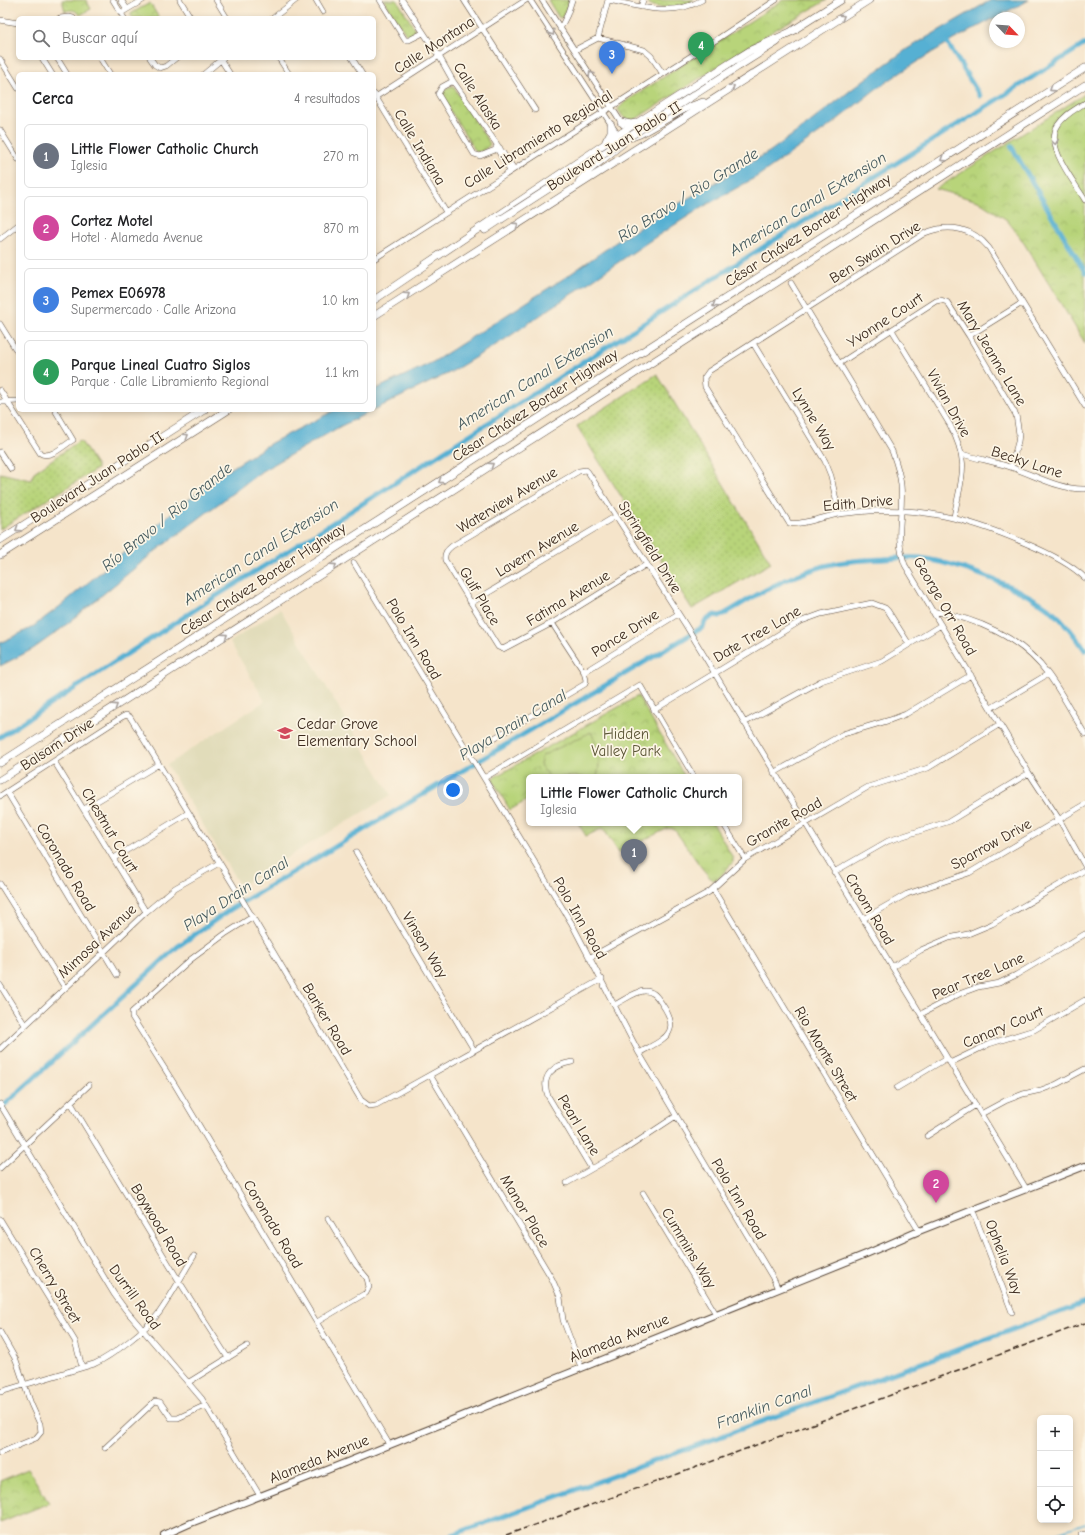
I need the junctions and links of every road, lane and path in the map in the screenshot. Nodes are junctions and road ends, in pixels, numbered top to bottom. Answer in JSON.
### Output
{"nodes":[{"id":1,"x":113,"y":0,"type":"edge"},
{"id":2,"x":121,"y":0,"type":"edge"},
{"id":3,"x":143,"y":0,"type":"edge"},
{"id":4,"x":180,"y":0,"type":"edge"},
{"id":5,"x":216,"y":0,"type":"edge"},
{"id":6,"x":296,"y":0,"type":"edge"},
{"id":7,"x":316,"y":0,"type":"edge"},
{"id":8,"x":380,"y":0,"type":"edge"},
{"id":9,"x":402,"y":0,"type":"edge"},
{"id":10,"x":464,"y":0,"type":"edge"},
{"id":11,"x":526,"y":0,"type":"edge"},
{"id":12,"x":530,"y":0,"type":"edge"},
{"id":13,"x":542,"y":0,"type":"edge"},
{"id":14,"x":572,"y":0,"type":"edge"},
{"id":15,"x":608,"y":0,"type":"edge"},
{"id":16,"x":643,"y":0,"type":"edge"},
{"id":17,"x":702,"y":0,"type":"edge"},
{"id":18,"x":841,"y":0,"type":"edge"},
{"id":19,"x":869,"y":0,"type":"edge"},
{"id":20,"x":773,"y":1,"type":"edge"},
{"id":21,"x":641,"y":7,"type":"junction"},
{"id":22,"x":127,"y":9,"type":"junction"},
{"id":23,"x":323,"y":12,"type":"dead end"},
{"id":24,"x":121,"y":13,"type":"junction"},
{"id":25,"x":123,"y":16,"type":"edge"},
{"id":26,"x":190,"y":16,"type":"edge"},
{"id":27,"x":226,"y":16,"type":"edge"},
{"id":28,"x":276,"y":16,"type":"edge"},
{"id":29,"x":0,"y":20,"type":"edge"},
{"id":30,"x":16,"y":23,"type":"edge"},
{"id":31,"x":482,"y":29,"type":"junction"},
{"id":32,"x":560,"y":29,"type":"junction"},
{"id":33,"x":795,"y":30,"type":"junction"},
{"id":34,"x":423,"y":34,"type":"junction"},
{"id":35,"x":598,"y":38,"type":"junction"},
{"id":36,"x":575,"y":50,"type":"junction"},
{"id":37,"x":439,"y":56,"type":"junction"},
{"id":38,"x":0,"y":59,"type":"edge"},
{"id":39,"x":43,"y":60,"type":"edge"},
{"id":40,"x":59,"y":60,"type":"edge"},
{"id":41,"x":101,"y":60,"type":"edge"},
{"id":42,"x":151,"y":60,"type":"edge"},
{"id":43,"x":174,"y":60,"type":"edge"},
{"id":44,"x":221,"y":60,"type":"edge"},
{"id":45,"x":223,"y":60,"type":"edge"},
{"id":46,"x":280,"y":60,"type":"dead end"},
{"id":47,"x":353,"y":60,"type":"edge"},
{"id":48,"x":1085,"y":68,"type":"edge"},
{"id":49,"x":51,"y":72,"type":"edge"},
{"id":50,"x":67,"y":72,"type":"edge"},
{"id":51,"x":109,"y":72,"type":"edge"},
{"id":52,"x":206,"y":72,"type":"edge"},
{"id":53,"x":229,"y":72,"type":"edge"},
{"id":54,"x":288,"y":72,"type":"edge"},
{"id":55,"x":361,"y":72,"type":"edge"},
{"id":56,"x":663,"y":74,"type":"junction"},
{"id":57,"x":453,"y":81,"type":"junction"},
{"id":58,"x":16,"y":85,"type":"edge"},
{"id":59,"x":1085,"y":86,"type":"edge"},
{"id":60,"x":376,"y":95,"type":"edge"},
{"id":61,"x":376,"y":98,"type":"edge"},
{"id":62,"x":712,"y":100,"type":"junction"},
{"id":63,"x":1085,"y":103,"type":"edge"},
{"id":64,"x":611,"y":107,"type":"junction"},
{"id":65,"x":535,"y":110,"type":"dead end"},
{"id":66,"x":603,"y":112,"type":"junction"},
{"id":67,"x":621,"y":122,"type":"junction"},
{"id":68,"x":640,"y":122,"type":"junction"},
{"id":69,"x":611,"y":125,"type":"junction"},
{"id":70,"x":0,"y":130,"type":"edge"},
{"id":71,"x":627,"y":130,"type":"junction"},
{"id":72,"x":622,"y":137,"type":"junction"},
{"id":73,"x":497,"y":147,"type":"junction"},
{"id":74,"x":599,"y":148,"type":"junction"},
{"id":75,"x":16,"y":156,"type":"edge"},
{"id":76,"x":512,"y":170,"type":"junction"},
{"id":77,"x":575,"y":187,"type":"junction"},
{"id":78,"x":1085,"y":200,"type":"edge"},
{"id":79,"x":446,"y":212,"type":"junction"},
{"id":80,"x":16,"y":227,"type":"edge"},
{"id":81,"x":0,"y":239,"type":"edge"},
{"id":82,"x":376,"y":257,"type":"edge"},
{"id":83,"x":423,"y":266,"type":"junction"},
{"id":84,"x":791,"y":283,"type":"dead end"},
{"id":85,"x":376,"y":299,"type":"edge"},
{"id":86,"x":944,"y":300,"type":"joint"},
{"id":87,"x":1022,"y":303,"type":"junction"},
{"id":88,"x":807,"y":309,"type":"junction"},
{"id":89,"x":376,"y":315,"type":"edge"},
{"id":90,"x":0,"y":324,"type":"edge"},
{"id":91,"x":892,"y":330,"type":"junction"},
{"id":92,"x":969,"y":336,"type":"junction"},
{"id":93,"x":754,"y":343,"type":"junction"},
{"id":94,"x":16,"y":350,"type":"edge"},
{"id":95,"x":840,"y":363,"type":"junction"},
{"id":96,"x":704,"y":378,"type":"joint"},
{"id":97,"x":0,"y":390,"type":"edge"},
{"id":98,"x":16,"y":401,"type":"edge"},
{"id":99,"x":0,"y":402,"type":"edge"},
{"id":100,"x":7,"y":402,"type":"junction"},
{"id":101,"x":1085,"y":406,"type":"edge"},
{"id":102,"x":56,"y":412,"type":"edge"},
{"id":103,"x":201,"y":412,"type":"edge"},
{"id":104,"x":225,"y":412,"type":"edge"},
{"id":105,"x":0,"y":452,"type":"edge"},
{"id":106,"x":962,"y":454,"type":"junction"},
{"id":107,"x":1011,"y":467,"type":"junction"},
{"id":108,"x":11,"y":469,"type":"dead end"},
{"id":109,"x":584,"y":470,"type":"joint"},
{"id":110,"x":1085,"y":489,"type":"edge"},
{"id":111,"x":901,"y":512,"type":"junction"},
{"id":112,"x":838,"y":514,"type":"junction"},
{"id":113,"x":616,"y":516,"type":"junction"},
{"id":114,"x":954,"y":517,"type":"junction"},
{"id":115,"x":0,"y":540,"type":"edge"},
{"id":116,"x":445,"y":553,"type":"joint"},
{"id":117,"x":0,"y":554,"type":"edge"},
{"id":118,"x":354,"y":563,"type":"dead end"},
{"id":119,"x":647,"y":564,"type":"junction"},
{"id":120,"x":1085,"y":578,"type":"edge"},
{"id":121,"x":471,"y":603,"type":"junction"},
{"id":122,"x":932,"y":611,"type":"junction"},
{"id":123,"x":678,"y":614,"type":"junction"},
{"id":124,"x":552,"y":623,"type":"junction"},
{"id":125,"x":941,"y":625,"type":"junction"},
{"id":126,"x":694,"y":640,"type":"joint"},
{"id":127,"x":909,"y":644,"type":"junction"},
{"id":128,"x":501,"y":649,"type":"joint"},
{"id":129,"x":584,"y":672,"type":"junction"},
{"id":130,"x":714,"y":673,"type":"junction"},
{"id":131,"x":1048,"y":674,"type":"junction"},
{"id":132,"x":971,"y":675,"type":"junction"},
{"id":133,"x":991,"y":708,"type":"junction"},
{"id":134,"x":654,"y":710,"type":"junction"},
{"id":135,"x":128,"y":715,"type":"joint"},
{"id":136,"x":744,"y":723,"type":"junction"},
{"id":137,"x":1000,"y":724,"type":"junction"},
{"id":138,"x":1085,"y":734,"type":"edge"},
{"id":139,"x":470,"y":755,"type":"junction"},
{"id":140,"x":54,"y":761,"type":"junction"},
{"id":141,"x":0,"y":763,"type":"edge"},
{"id":142,"x":159,"y":764,"type":"junction"},
{"id":143,"x":1029,"y":772,"type":"junction"},
{"id":144,"x":774,"y":773,"type":"junction"},
{"id":145,"x":692,"y":774,"type":"edge"},
{"id":146,"x":484,"y":778,"type":"junction"},
{"id":147,"x":0,"y":780,"type":"edge"},
{"id":148,"x":7,"y":792,"type":"junction"},
{"id":149,"x":0,"y":796,"type":"edge"},
{"id":150,"x":1085,"y":804,"type":"edge"},
{"id":151,"x":84,"y":809,"type":"junction"},
{"id":152,"x":188,"y":814,"type":"junction"},
{"id":153,"x":1059,"y":819,"type":"junction"},
{"id":154,"x":805,"y":824,"type":"junction"},
{"id":155,"x":725,"y":826,"type":"edge"},
{"id":156,"x":356,"y":852,"type":"dead end"},
{"id":157,"x":114,"y":858,"type":"junction"},
{"id":158,"x":744,"y":859,"type":"junction"},
{"id":159,"x":219,"y":863,"type":"junction"},
{"id":160,"x":1085,"y":866,"type":"edge"},
{"id":161,"x":1085,"y":870,"type":"edge"},
{"id":162,"x":834,"y":872,"type":"junction"},
{"id":163,"x":0,"y":884,"type":"edge"},
{"id":164,"x":713,"y":889,"type":"junction"},
{"id":165,"x":146,"y":912,"type":"junction"},
{"id":166,"x":252,"y":917,"type":"junction"},
{"id":167,"x":863,"y":919,"type":"junction"},
{"id":168,"x":1085,"y":934,"type":"edge"},
{"id":169,"x":103,"y":953,"type":"junction"},
{"id":170,"x":590,"y":958,"type":"junction"},
{"id":171,"x":892,"y":967,"type":"junction"},
{"id":172,"x":117,"y":975,"type":"dead end"},
{"id":173,"x":602,"y":979,"type":"junction"},
{"id":174,"x":0,"y":985,"type":"edge"},
{"id":175,"x":65,"y":988,"type":"junction"},
{"id":176,"x":1085,"y":1000,"type":"edge"},
{"id":177,"x":614,"y":1005,"type":"junction"},
{"id":178,"x":921,"y":1014,"type":"junction"},
{"id":179,"x":25,"y":1025,"type":"junction"},
{"id":180,"x":0,"y":1049,"type":"edge"},
{"id":181,"x":474,"y":1050,"type":"junction"},
{"id":182,"x":639,"y":1053,"type":"junction"},
{"id":183,"x":949,"y":1061,"type":"junction"},
{"id":184,"x":572,"y":1062,"type":"dead end"},
{"id":185,"x":1085,"y":1069,"type":"edge"},
{"id":186,"x":430,"y":1075,"type":"junction"},
{"id":187,"x":90,"y":1085,"type":"dead end"},
{"id":188,"x":898,"y":1088,"type":"dead end"},
{"id":189,"x":71,"y":1103,"type":"junction"},
{"id":190,"x":0,"y":1104,"type":"edge"},
{"id":191,"x":976,"y":1105,"type":"junction"},
{"id":192,"x":981,"y":1114,"type":"junction"},
{"id":193,"x":676,"y":1116,"type":"junction"},
{"id":194,"x":927,"y":1136,"type":"dead end"},
{"id":195,"x":24,"y":1145,"type":"junction"},
{"id":196,"x":1085,"y":1166,"type":"edge"},
{"id":197,"x":0,"y":1168,"type":"edge"},
{"id":198,"x":591,"y":1168,"type":"junction"},
{"id":199,"x":567,"y":1183,"type":"dead end"},
{"id":200,"x":1027,"y":1190,"type":"junction"},
{"id":201,"x":643,"y":1193,"type":"dead end"},
{"id":202,"x":973,"y":1211,"type":"junction"},
{"id":203,"x":328,"y":1218,"type":"dead end"},
{"id":204,"x":0,"y":1219,"type":"edge"},
{"id":205,"x":920,"y":1231,"type":"junction"},
{"id":206,"x":194,"y":1256,"type":"dead end"},
{"id":207,"x":179,"y":1282,"type":"junction"},
{"id":208,"x":778,"y":1289,"type":"junction"},
{"id":209,"x":1012,"y":1312,"type":"dead end"},
{"id":210,"x":716,"y":1314,"type":"junction"},
{"id":211,"x":317,"y":1322,"type":"junction"},
{"id":212,"x":142,"y":1329,"type":"junction"},
{"id":213,"x":0,"y":1332,"type":"edge"},
{"id":214,"x":247,"y":1346,"type":"dead end"},
{"id":215,"x":228,"y":1358,"type":"junction"},
{"id":216,"x":82,"y":1367,"type":"junction"},
{"id":217,"x":582,"y":1367,"type":"junction"},
{"id":218,"x":189,"y":1382,"type":"junction"},
{"id":219,"x":24,"y":1384,"type":"junction"},
{"id":220,"x":0,"y":1392,"type":"edge"},
{"id":221,"x":206,"y":1405,"type":"junction"},
{"id":222,"x":390,"y":1444,"type":"junction"},
{"id":223,"x":105,"y":1448,"type":"dead end"},
{"id":224,"x":0,"y":1453,"type":"edge"},
{"id":225,"x":260,"y":1496,"type":"junction"},
{"id":226,"x":1085,"y":1534,"type":"edge"},
{"id":227,"x":164,"y":1535,"type":"edge"},
{"id":228,"x":1082,"y":1535,"type":"edge"}],
"edges":[{"from":1,"to":24,"type":"street"},
{"from":2,"to":22,"type":"street"},
{"from":3,"to":22,"type":"street"},
{"from":4,"to":26,"type":"street"},
{"from":5,"to":27,"type":"street"},
{"from":6,"to":28,"type":"street"},
{"from":7,"to":23,"type":"street"},
{"from":8,"to":34,"type":"street"},
{"from":9,"to":34,"type":"street","name":"Calle Alaska"},
{"from":10,"to":31,"type":"street"},
{"from":11,"to":31,"type":"street","name":"Calle Montana"},
{"from":12,"to":66,"type":"street","one_way":true},
{"from":13,"to":32,"type":"street"},
{"from":14,"to":32,"type":"street"},
{"from":15,"to":21,"type":"street"},
{"from":15,"to":35,"type":"street"},
{"from":16,"to":21,"type":"street"},
{"from":17,"to":21,"type":"street"},
{"from":18,"to":33,"type":"highway","name":"Boulevard Juan Pablo II"},
{"from":62,"to":19,"type":"highway","name":"Boulevard Juan Pablo II","one_way":true},
{"from":20,"to":56,"type":"street","name":"Calle Libramiento Regional"},
{"from":22,"to":24,"type":"street"},
{"from":24,"to":25,"type":"street"},
{"from":29,"to":30,"type":"street"},
{"from":31,"to":37,"type":"street","name":"Calle Montana"},
{"from":31,"to":65,"type":"street"},
{"from":32,"to":36,"type":"street"},
{"from":33,"to":68,"type":"highway"},
{"from":33,"to":83,"type":"highway","name":"Boulevard Juan Pablo II","bridge":true},
{"from":34,"to":37,"type":"street","name":"Calle Alaska"},
{"from":35,"to":36,"type":"street"},
{"from":35,"to":56,"type":"street"},
{"from":64,"to":36,"type":"street","one_way":true},
{"from":37,"to":57,"type":"street","name":"Calle Alaska"},
{"from":37,"to":60,"type":"street","name":"Calle Montana"},
{"from":38,"to":58,"type":"street"},
{"from":39,"to":49,"type":"street"},
{"from":40,"to":50,"type":"street"},
{"from":41,"to":51,"type":"street"},
{"from":42,"to":43,"type":"street"},
{"from":44,"to":52,"type":"street"},
{"from":45,"to":53,"type":"street"},
{"from":46,"to":54,"type":"street"},
{"from":47,"to":55,"type":"street"},
{"from":48,"to":141,"type":"highway","name":"César Chávez Border Highway","one_way":true},
{"from":56,"to":64,"type":"street","name":"Calle Libramiento Regional"},
{"from":57,"to":73,"type":"street","name":"Calle Alaska"},
{"from":57,"to":73,"type":"street"},
{"from":147,"to":59,"type":"highway","name":"César Chávez Border Highway","one_way":true},
{"from":61,"to":79,"type":"street","name":"Calle Indiana"},
{"from":62,"to":72,"type":"highway"},
{"from":62,"to":77,"type":"highway","name":"Boulevard Juan Pablo II"},
{"from":63,"to":78,"type":"street","one_way":true},
{"from":64,"to":66,"type":"street","name":"Calle Libramiento Regional"},
{"from":64,"to":67,"type":"street"},
{"from":66,"to":69,"type":"street"},
{"from":66,"to":76,"type":"street","name":"Calle Libramiento Regional"},
{"from":67,"to":68,"type":"highway"},
{"from":67,"to":71,"type":"street"},
{"from":68,"to":71,"type":"highway"},
{"from":69,"to":72,"type":"street"},
{"from":69,"to":74,"type":"highway"},
{"from":70,"to":75,"type":"street"},
{"from":71,"to":72,"type":"highway"},
{"from":72,"to":74,"type":"highway"},
{"from":72,"to":77,"type":"highway"},
{"from":73,"to":76,"type":"street","name":"Calle Alaska"},
{"from":74,"to":83,"type":"highway"},
{"from":76,"to":79,"type":"street","name":"Calle Libramiento Regional"},
{"from":89,"to":77,"type":"highway","name":"Boulevard Juan Pablo II","one_way":true},
{"from":79,"to":82,"type":"street","name":"Calle Libramiento Regional"},
{"from":80,"to":81,"type":"street"},
{"from":83,"to":85,"type":"highway","name":"Boulevard Juan Pablo II"},
{"from":84,"to":88,"type":"street","name":"George Orr Road"},
{"from":86,"to":91,"type":"street","name":"Yvonne Court"},
{"from":86,"to":92,"type":"street","name":"Mary Jeanne Lane"},
{"from":87,"to":88,"type":"street","name":"Ben Swain Drive"},
{"from":87,"to":92,"type":"street"},
{"from":87,"to":101,"type":"street","name":"Ben Swain Drive"},
{"from":88,"to":93,"type":"street","name":"Ben Swain Drive"},
{"from":88,"to":95,"type":"street","name":"George Orr Road"},
{"from":90,"to":94,"type":"street"},
{"from":91,"to":95,"type":"street","name":"Yvonne Court"},
{"from":91,"to":106,"type":"street","name":"Vivian Drive"},
{"from":92,"to":107,"type":"street","name":"Mary Jeanne Lane"},
{"from":93,"to":96,"type":"street","name":"Ben Swain Drive"},
{"from":93,"to":112,"type":"street","name":"Lynne Way"},
{"from":95,"to":111,"type":"street","name":"George Orr Road"},
{"from":96,"to":112,"type":"street","name":"Edith Drive"},
{"from":97,"to":100,"type":"street"},
{"from":98,"to":100,"type":"street"},
{"from":99,"to":100,"type":"street"},
{"from":100,"to":102,"type":"street"},
{"from":103,"to":115,"type":"highway","name":"Boulevard Juan Pablo II","one_way":true},
{"from":117,"to":104,"type":"highway","name":"Boulevard Juan Pablo II","one_way":true},
{"from":105,"to":108,"type":"street"},
{"from":106,"to":107,"type":"street","name":"Becky Lane"},
{"from":106,"to":114,"type":"street","name":"Vivian Drive"},
{"from":107,"to":110,"type":"street","name":"Becky Lane"},
{"from":109,"to":113,"type":"street","name":"Springfield Drive"},
{"from":109,"to":116,"type":"street","name":"Waterview Avenue"},
{"from":111,"to":112,"type":"street","name":"Edith Drive"},
{"from":111,"to":114,"type":"street","name":"Edith Drive"},
{"from":111,"to":122,"type":"street","name":"George Orr Road"},
{"from":113,"to":119,"type":"street","name":"Springfield Drive"},
{"from":113,"to":121,"type":"street","name":"Lavern Avenue"},
{"from":114,"to":120,"type":"street","name":"Edith Drive"},
{"from":116,"to":121,"type":"street","name":"Gulf Place"},
{"from":118,"to":139,"type":"street","name":"Polo Inn Road"},
{"from":119,"to":123,"type":"street","name":"Springfield Drive"},
{"from":119,"to":124,"type":"street","name":"Fatima Avenue"},
{"from":121,"to":128,"type":"street","name":"Gulf Place"},
{"from":122,"to":125,"type":"street","name":"George Orr Road"},
{"from":122,"to":131,"type":"street"},
{"from":123,"to":126,"type":"street","name":"Springfield Drive"},
{"from":123,"to":129,"type":"street","name":"Ponce Drive"},
{"from":124,"to":128,"type":"street","name":"Fatima Avenue"},
{"from":124,"to":129,"type":"street"},
{"from":125,"to":127,"type":"street"},
{"from":125,"to":132,"type":"street","name":"George Orr Road"},
{"from":126,"to":130,"type":"street","name":"Croom Road"},
{"from":127,"to":130,"type":"street","name":"Date Tree Lane"},
{"from":127,"to":136,"type":"street"},
{"from":129,"to":139,"type":"street"},
{"from":130,"to":134,"type":"street","name":"Date Tree Lane"},
{"from":130,"to":136,"type":"street","name":"Croom Road"},
{"from":131,"to":133,"type":"street"},
{"from":131,"to":138,"type":"street"},
{"from":132,"to":133,"type":"street","name":"George Orr Road"},
{"from":132,"to":144,"type":"street"},
{"from":133,"to":137,"type":"street","name":"George Orr Road"},
{"from":134,"to":145,"type":"street"},
{"from":134,"to":146,"type":"street"},
{"from":135,"to":140,"type":"street","name":"Balsam Drive"},
{"from":135,"to":142,"type":"street","name":"Barker Road"},
{"from":136,"to":144,"type":"street","name":"Croom Road"},
{"from":137,"to":143,"type":"street","name":"George Orr Road"},
{"from":137,"to":154,"type":"street","name":"Granite Road"},
{"from":139,"to":146,"type":"street","name":"Polo Inn Road"},
{"from":140,"to":148,"type":"street","name":"Balsam Drive"},
{"from":140,"to":151,"type":"street","name":"Chestnut Court"},
{"from":142,"to":151,"type":"street"},
{"from":142,"to":152,"type":"street","name":"Barker Road"},
{"from":143,"to":153,"type":"street","name":"George Orr Road"},
{"from":143,"to":162,"type":"street"},
{"from":144,"to":154,"type":"street","name":"Croom Road"},
{"from":146,"to":170,"type":"street","name":"Polo Inn Road"},
{"from":148,"to":149,"type":"street","name":"Balsam Drive"},
{"from":148,"to":169,"type":"street","name":"Coronado Road"},
{"from":150,"to":153,"type":"street","name":"Sparrow Drive"},
{"from":151,"to":157,"type":"street","name":"Chestnut Court"},
{"from":152,"to":157,"type":"street"},
{"from":152,"to":159,"type":"street","name":"Barker Road"},
{"from":153,"to":160,"type":"street","name":"George Orr Road"},
{"from":153,"to":167,"type":"street","name":"Sparrow Drive"},
{"from":154,"to":158,"type":"street","name":"Granite Road"},
{"from":154,"to":162,"type":"street","name":"Croom Road"},
{"from":155,"to":158,"type":"street"},
{"from":156,"to":181,"type":"street","name":"Vinson Way"},
{"from":157,"to":165,"type":"street","name":"Chestnut Court"},
{"from":158,"to":164,"type":"street","name":"Granite Road"},
{"from":159,"to":165,"type":"street","name":"Mimosa Avenue"},
{"from":159,"to":166,"type":"street","name":"Barker Road"},
{"from":161,"to":171,"type":"street"},
{"from":162,"to":167,"type":"street","name":"Croom Road"},
{"from":163,"to":175,"type":"street"},
{"from":164,"to":170,"type":"street","name":"Granite Road"},
{"from":164,"to":205,"type":"street","name":"Rio Monte Street"},
{"from":165,"to":169,"type":"street","name":"Mimosa Avenue"},
{"from":166,"to":186,"type":"street","name":"Barker Road"},
{"from":166,"to":211,"type":"street","name":"Coronado Road"},
{"from":167,"to":171,"type":"street","name":"Croom Road"},
{"from":168,"to":178,"type":"street","name":"Pear Tree Lane"},
{"from":169,"to":172,"type":"street","name":"Coronado Road"},
{"from":169,"to":175,"type":"street","name":"Mimosa Avenue"},
{"from":170,"to":173,"type":"street","name":"Polo Inn Road"},
{"from":171,"to":178,"type":"street","name":"Croom Road"},
{"from":173,"to":177,"type":"street","name":"Polo Inn Road"},
{"from":173,"to":181,"type":"street","name":"Barker Road"},
{"from":174,"to":179,"type":"street"},
{"from":175,"to":179,"type":"street","name":"Mimosa Avenue"},
{"from":176,"to":183,"type":"street","name":"Canary Court"},
{"from":177,"to":182,"type":"street","name":"Polo Inn Road"},
{"from":177,"to":182,"type":"street"},
{"from":178,"to":183,"type":"street","name":"Croom Road"},
{"from":179,"to":180,"type":"street","name":"Mimosa Avenue"},
{"from":181,"to":186,"type":"street","name":"Barker Road"},
{"from":182,"to":193,"type":"street","name":"Polo Inn Road"},
{"from":183,"to":188,"type":"street","name":"Canary Court"},
{"from":183,"to":191,"type":"street","name":"Croom Road"},
{"from":184,"to":198,"type":"street","name":"Pearl Lane"},
{"from":185,"to":192,"type":"street"},
{"from":186,"to":217,"type":"street","name":"Manor Place"},
{"from":187,"to":189,"type":"street"},
{"from":189,"to":195,"type":"street"},
{"from":189,"to":207,"type":"street","name":"Baywood Road"},
{"from":190,"to":195,"type":"street","name":"Durrill Road"},
{"from":191,"to":192,"type":"street","name":"Croom Road"},
{"from":191,"to":194,"type":"street"},
{"from":192,"to":200,"type":"street","name":"Croom Road"},
{"from":193,"to":198,"type":"street"},
{"from":193,"to":208,"type":"street","name":"Polo Inn Road"},
{"from":195,"to":197,"type":"street"},
{"from":195,"to":212,"type":"street","name":"Durrill Road"},
{"from":196,"to":200,"type":"main road","name":"Alameda Avenue"},
{"from":198,"to":199,"type":"street"},
{"from":200,"to":202,"type":"main road","name":"Alameda Avenue"},
{"from":201,"to":210,"type":"street","name":"Cummins Way"},
{"from":202,"to":205,"type":"main road","name":"Alameda Avenue"},
{"from":202,"to":209,"type":"street","name":"Ophelia Way"},
{"from":203,"to":211,"type":"street"},
{"from":204,"to":216,"type":"street","name":"Cherry Street"},
{"from":205,"to":208,"type":"main road","name":"Alameda Avenue"},
{"from":206,"to":207,"type":"street"},
{"from":207,"to":212,"type":"street"},
{"from":207,"to":215,"type":"street","name":"Baywood Road"},
{"from":208,"to":210,"type":"main road","name":"Alameda Avenue"},
{"from":210,"to":217,"type":"main road","name":"Alameda Avenue"},
{"from":211,"to":222,"type":"street","name":"Coronado Road"},
{"from":212,"to":216,"type":"street"},
{"from":212,"to":218,"type":"street","name":"Durrill Road"},
{"from":213,"to":219,"type":"street"},
{"from":214,"to":215,"type":"street"},
{"from":215,"to":218,"type":"street"},
{"from":216,"to":219,"type":"street"},
{"from":217,"to":222,"type":"main road","name":"Alameda Avenue"},
{"from":218,"to":221,"type":"street","name":"Durrill Road"},
{"from":219,"to":220,"type":"street"},
{"from":219,"to":224,"type":"street"},
{"from":221,"to":223,"type":"street"},
{"from":221,"to":225,"type":"street","name":"Durrill Road"},
{"from":222,"to":225,"type":"main road","name":"Alameda Avenue"},
{"from":225,"to":227,"type":"main road","name":"Alameda Avenue"},
{"from":226,"to":228,"type":"street"}]}
